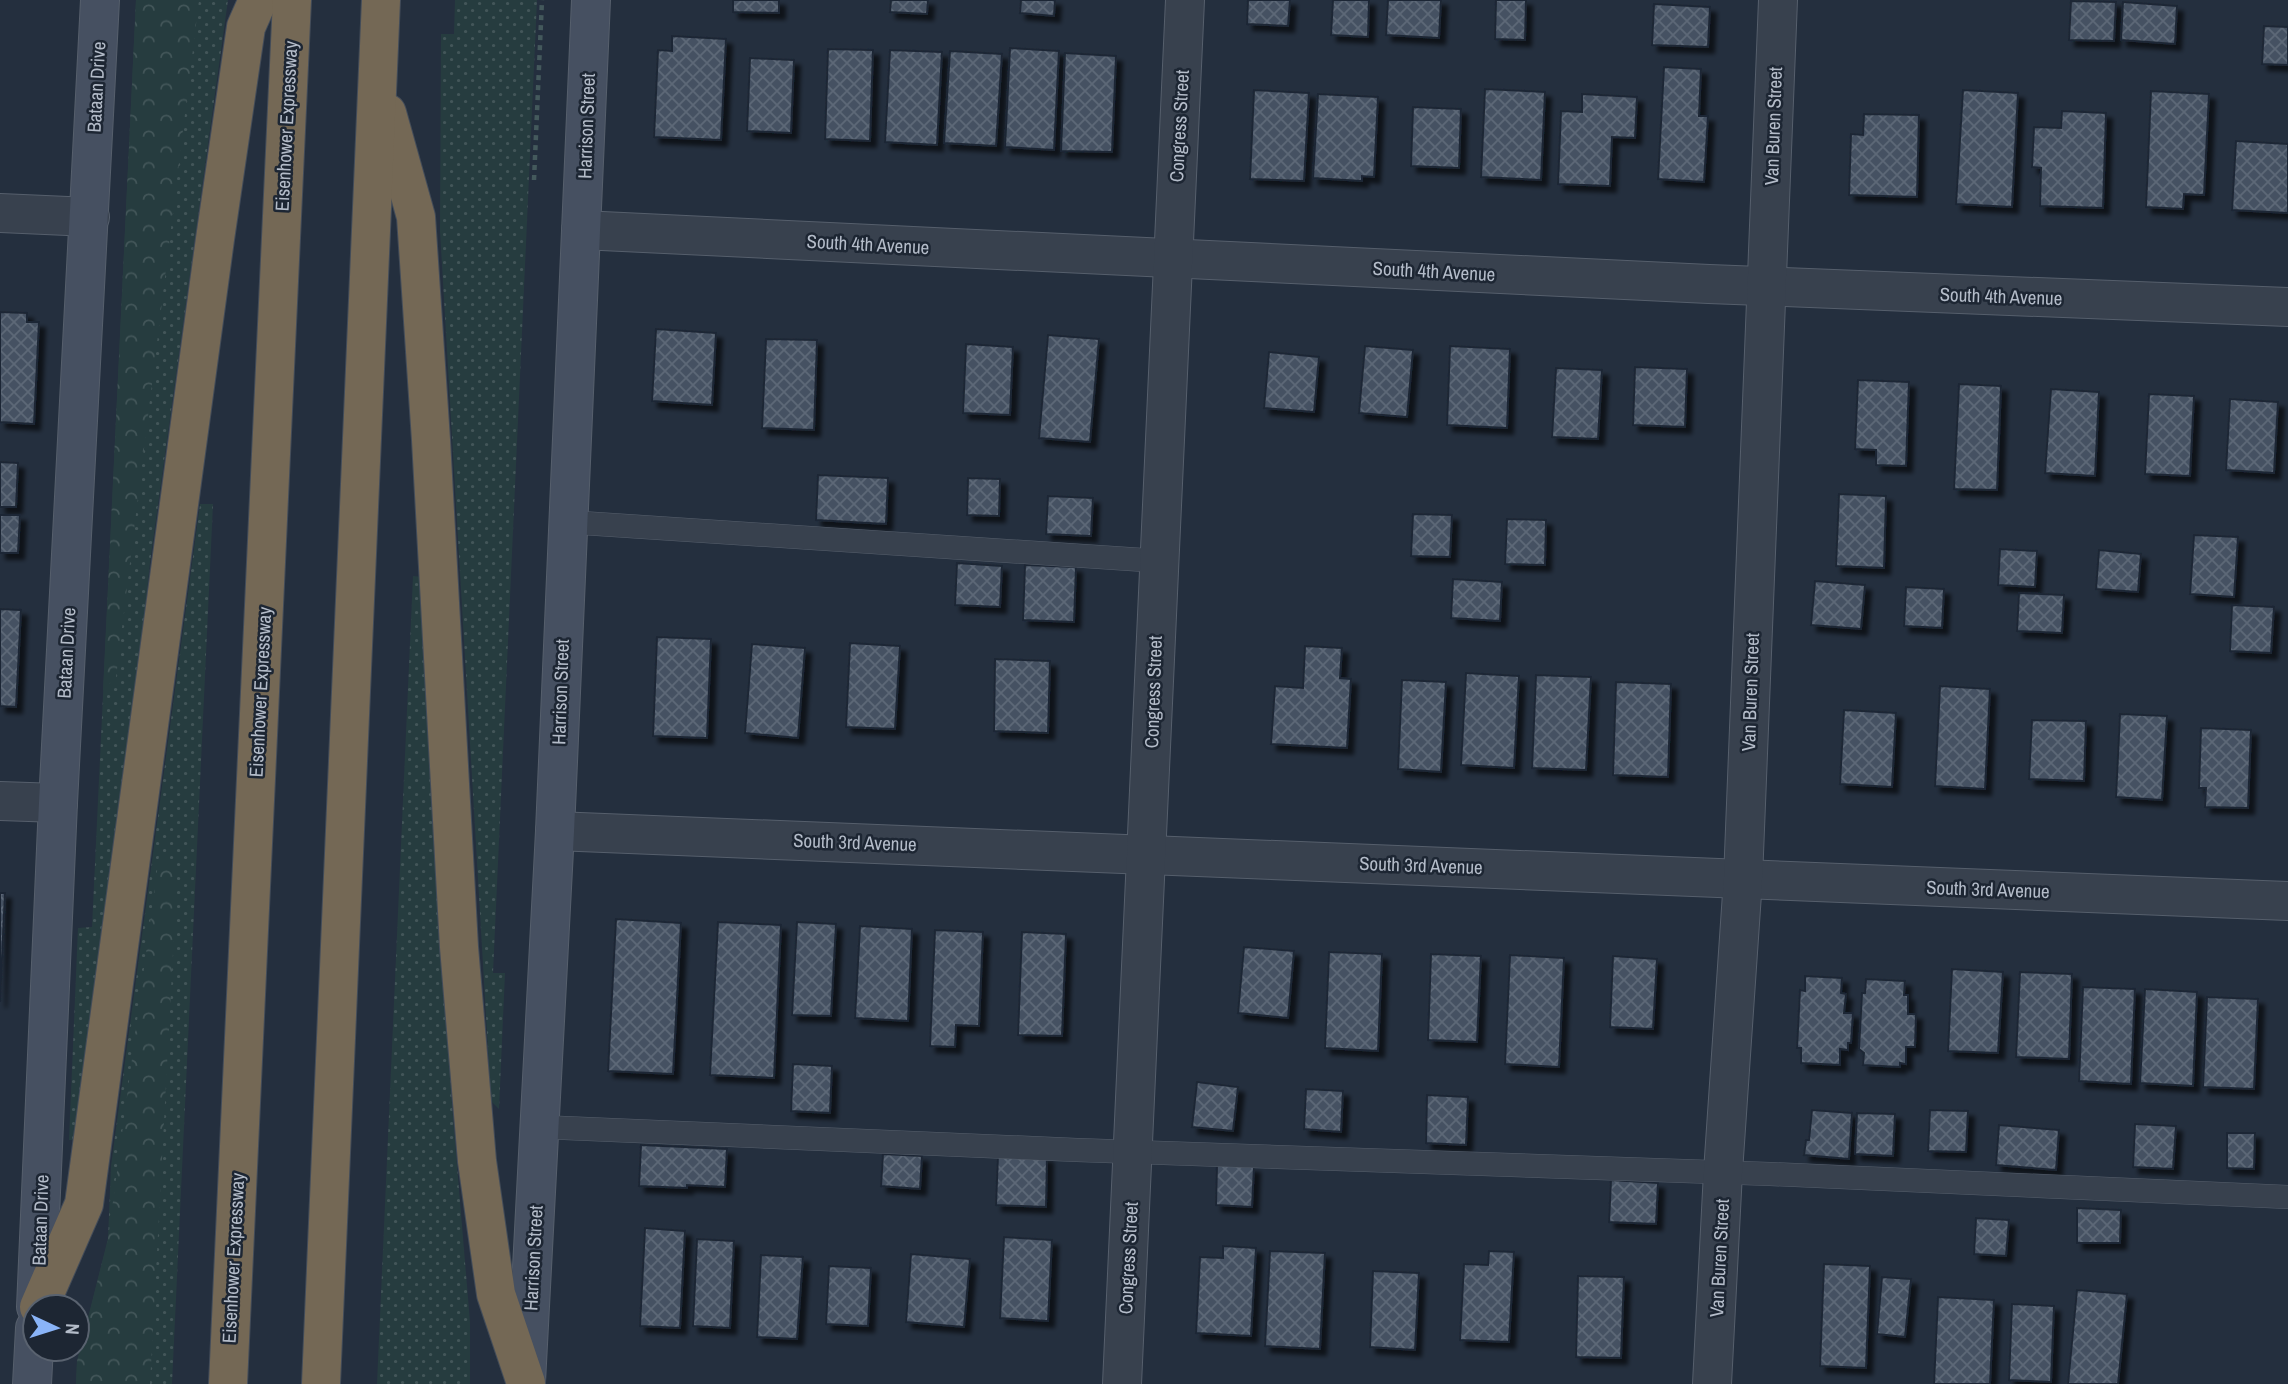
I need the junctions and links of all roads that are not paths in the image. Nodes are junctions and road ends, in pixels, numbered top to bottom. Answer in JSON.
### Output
{"nodes":[{"id":1,"x":100,"y":0,"type":"edge"},
{"id":2,"x":258,"y":0,"type":"edge"},
{"id":3,"x":292,"y":0,"type":"edge"},
{"id":4,"x":381,"y":0,"type":"edge"},
{"id":5,"x":591,"y":0,"type":"edge"},
{"id":6,"x":1185,"y":0,"type":"edge"},
{"id":7,"x":1778,"y":0,"type":"edge"},
{"id":8,"x":377,"y":80,"type":"junction"},
{"id":9,"x":0,"y":214,"type":"edge"},
{"id":10,"x":90,"y":217,"type":"junction"},
{"id":11,"x":581,"y":230,"type":"junction"},
{"id":12,"x":1173,"y":258,"type":"junction"},
{"id":13,"x":1767,"y":286,"type":"junction"},
{"id":14,"x":2288,"y":307,"type":"edge"},
{"id":15,"x":567,"y":522,"type":"junction"},
{"id":16,"x":1159,"y":561,"type":"junction"},
{"id":17,"x":0,"y":802,"type":"edge"},
{"id":18,"x":58,"y":803,"type":"junction"},
{"id":19,"x":555,"y":831,"type":"junction"},
{"id":20,"x":1146,"y":854,"type":"junction"},
{"id":21,"x":1743,"y":879,"type":"junction"},
{"id":22,"x":2288,"y":901,"type":"edge"},
{"id":23,"x":541,"y":1127,"type":"junction"},
{"id":24,"x":1133,"y":1152,"type":"junction"},
{"id":25,"x":1723,"y":1172,"type":"junction"},
{"id":26,"x":2288,"y":1197,"type":"edge"},
{"id":27,"x":39,"y":1293,"type":"edge"},
{"id":28,"x":44,"y":1293,"type":"edge"},
{"id":29,"x":33,"y":1363,"type":"edge"},
{"id":30,"x":32,"y":1384,"type":"edge"},
{"id":31,"x":228,"y":1384,"type":"edge"},
{"id":32,"x":321,"y":1384,"type":"edge"},
{"id":33,"x":526,"y":1384,"type":"edge"},
{"id":34,"x":1122,"y":1384,"type":"edge"},
{"id":35,"x":1712,"y":1384,"type":"edge"}],
"edges":[{"from":1,"to":10,"type":"street","name":"Bataan Drive"},
{"from":2,"to":28,"type":"highway"},
{"from":3,"to":31,"type":"highway","name":"Eisenhower Expressway"},
{"from":4,"to":8,"type":"highway"},
{"from":5,"to":11,"type":"street","name":"Harrison Street"},
{"from":6,"to":12,"type":"street","name":"Congress Street"},
{"from":7,"to":13,"type":"street","name":"Van Buren Street"},
{"from":8,"to":32,"type":"highway"},
{"from":8,"to":33,"type":"highway"},
{"from":9,"to":10,"type":"street"},
{"from":10,"to":18,"type":"street","name":"Bataan Drive"},
{"from":11,"to":12,"type":"street","name":"South 4th Avenue"},
{"from":11,"to":15,"type":"street","name":"Harrison Street"},
{"from":12,"to":13,"type":"street","name":"South 4th Avenue"},
{"from":12,"to":16,"type":"street","name":"Congress Street"},
{"from":13,"to":14,"type":"street","name":"South 4th Avenue"},
{"from":13,"to":21,"type":"street","name":"Van Buren Street"},
{"from":15,"to":16,"type":"lane"},
{"from":15,"to":19,"type":"street","name":"Harrison Street"},
{"from":16,"to":20,"type":"street","name":"Congress Street"},
{"from":17,"to":18,"type":"street"},
{"from":18,"to":27,"type":"street","name":"Bataan Drive"},
{"from":19,"to":20,"type":"street","name":"South 3rd Avenue"},
{"from":19,"to":23,"type":"street","name":"Harrison Street"},
{"from":20,"to":21,"type":"street","name":"South 3rd Avenue"},
{"from":20,"to":24,"type":"street","name":"Congress Street"},
{"from":21,"to":22,"type":"street","name":"South 3rd Avenue"},
{"from":21,"to":25,"type":"street","name":"Van Buren Street"},
{"from":23,"to":24,"type":"lane"},
{"from":23,"to":33,"type":"street","name":"Harrison Street"},
{"from":24,"to":25,"type":"lane"},
{"from":24,"to":34,"type":"street","name":"Congress Street"},
{"from":25,"to":26,"type":"lane"},
{"from":25,"to":35,"type":"street","name":"Van Buren Street"},
{"from":29,"to":30,"type":"street"}]}
